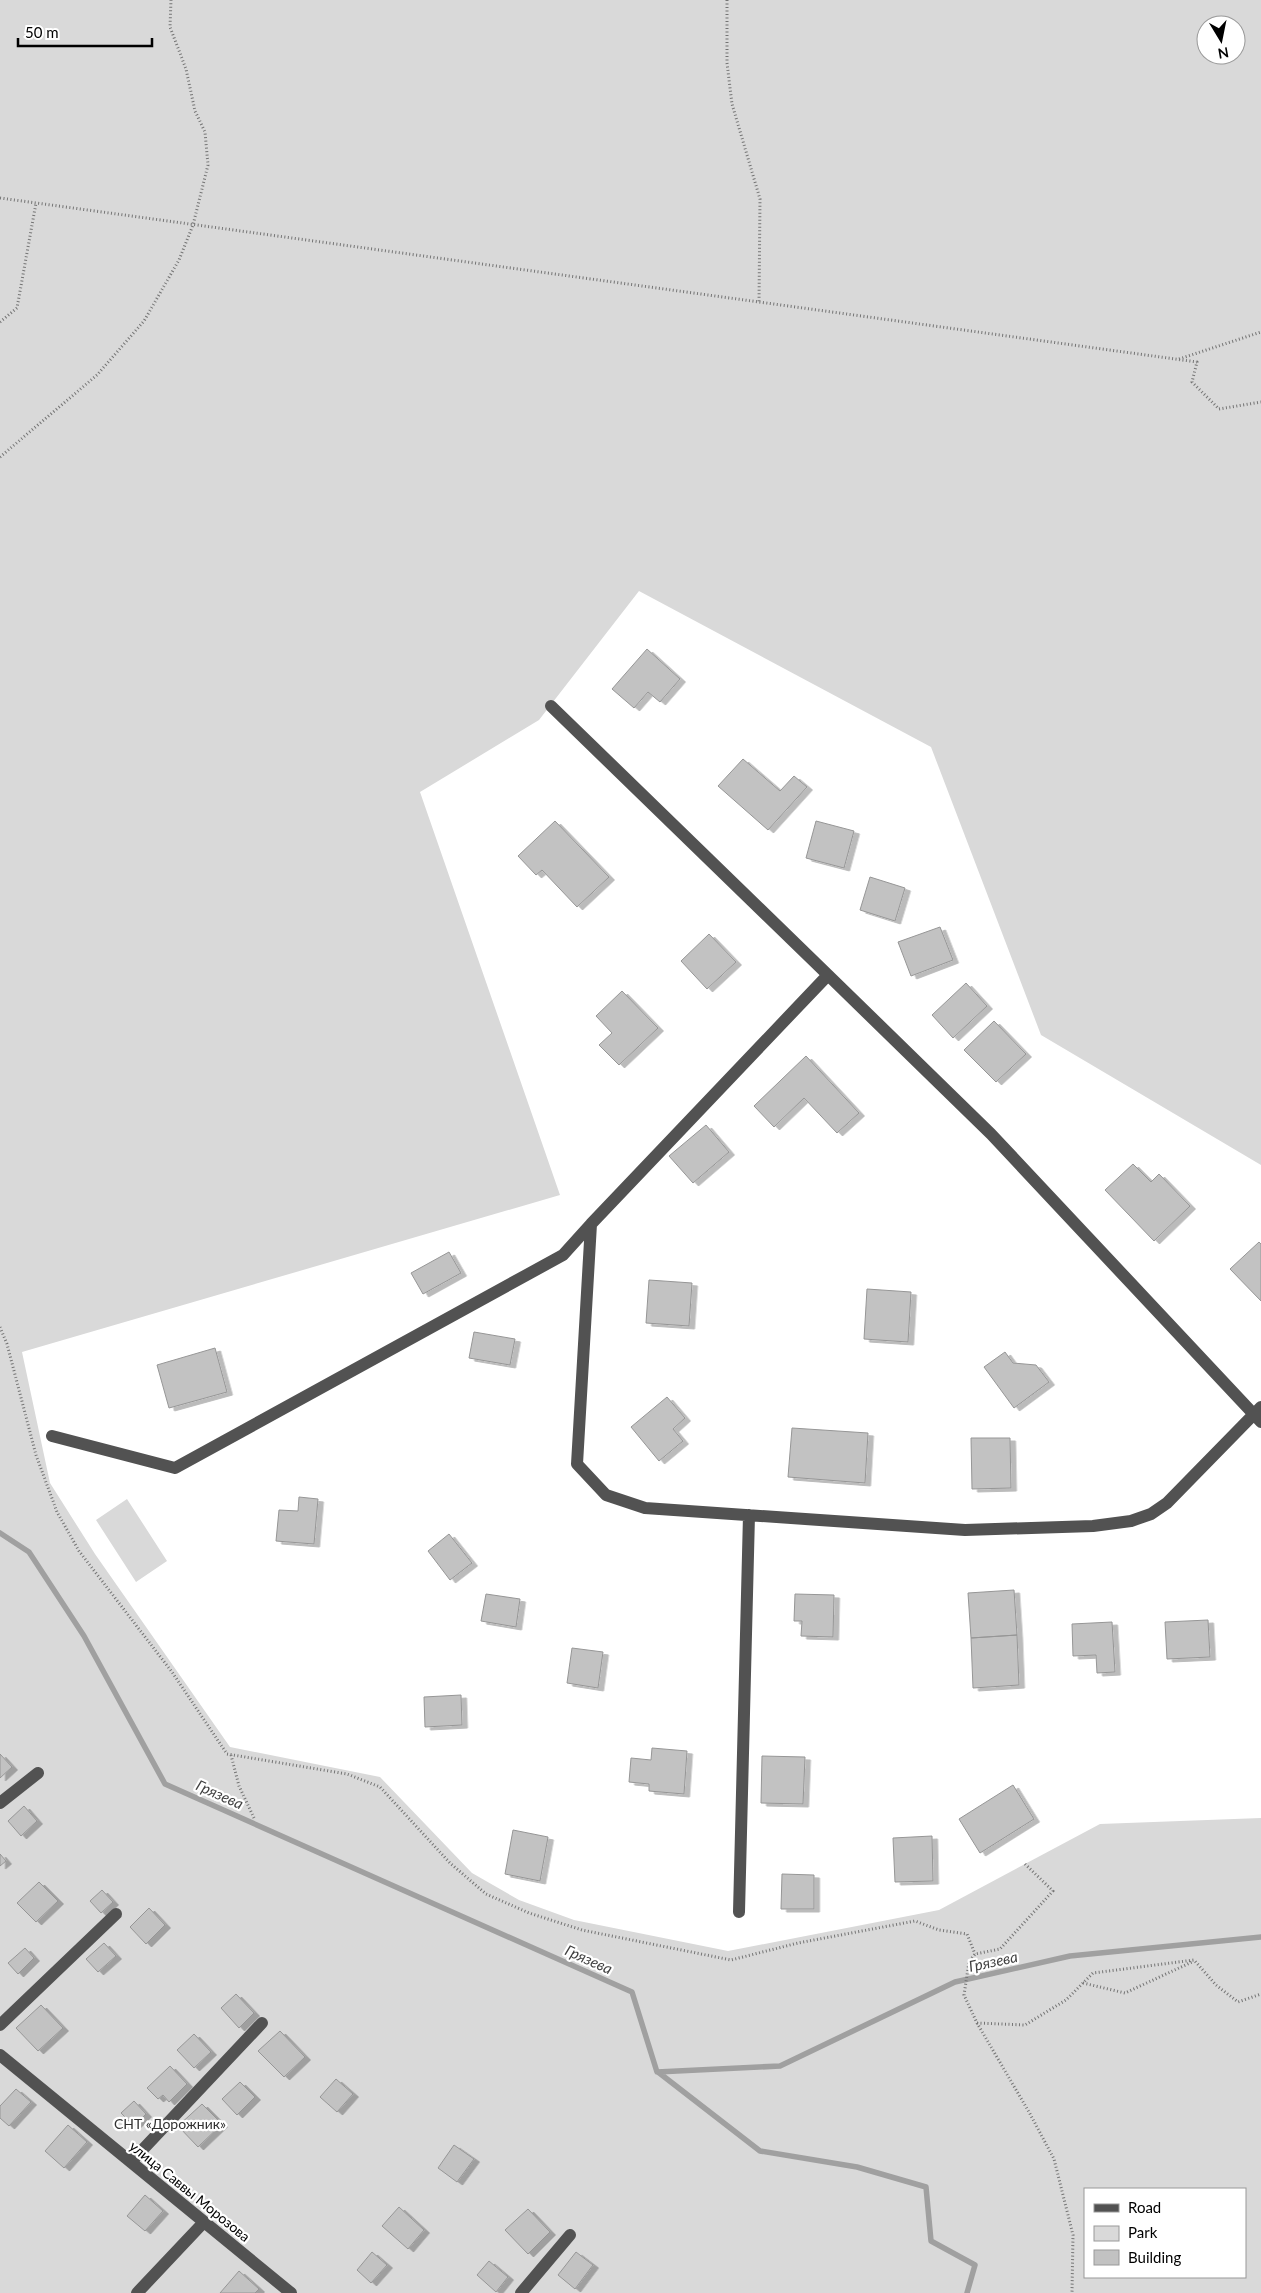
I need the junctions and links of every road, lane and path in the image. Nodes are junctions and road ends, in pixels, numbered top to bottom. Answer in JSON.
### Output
{"nodes":[{"id":1,"x":171,"y":0,"type":"edge"},
{"id":2,"x":727,"y":0,"type":"edge"},
{"id":3,"x":0,"y":198,"type":"edge"},
{"id":4,"x":36,"y":203,"type":"junction"},
{"id":5,"x":193,"y":225,"type":"junction"},
{"id":6,"x":759,"y":302,"type":"junction"},
{"id":7,"x":0,"y":322,"type":"edge"},
{"id":8,"x":1261,"y":332,"type":"edge"},
{"id":9,"x":1178,"y":359,"type":"junction"},
{"id":10,"x":1261,"y":402,"type":"edge"},
{"id":11,"x":0,"y":457,"type":"edge"},
{"id":12,"x":551,"y":706,"type":"dead end"},
{"id":13,"x":828,"y":975,"type":"junction"},
{"id":14,"x":590,"y":1224,"type":"junction"},
{"id":15,"x":0,"y":1327,"type":"edge"},
{"id":16,"x":1259,"y":1414,"type":"edge"},
{"id":17,"x":52,"y":1436,"type":"dead end"},
{"id":18,"x":749,"y":1515,"type":"junction"},
{"id":19,"x":230,"y":1754,"type":"junction"},
{"id":20,"x":38,"y":1773,"type":"dead end"},
{"id":21,"x":0,"y":1803,"type":"edge"},
{"id":22,"x":254,"y":1818,"type":"dead end"},
{"id":23,"x":1025,"y":1864,"type":"dead end"},
{"id":24,"x":739,"y":1912,"type":"dead end"},
{"id":25,"x":116,"y":1914,"type":"dead end"},
{"id":26,"x":975,"y":1954,"type":"junction"},
{"id":27,"x":1194,"y":1960,"type":"junction"},
{"id":28,"x":1083,"y":1983,"type":"junction"},
{"id":29,"x":1261,"y":1994,"type":"edge"},
{"id":30,"x":262,"y":2022,"type":"dead end"},
{"id":31,"x":977,"y":2023,"type":"junction"},
{"id":32,"x":0,"y":2025,"type":"edge"},
{"id":33,"x":0,"y":2055,"type":"edge"},
{"id":34,"x":130,"y":2162,"type":"junction"},
{"id":35,"x":204,"y":2222,"type":"junction"},
{"id":36,"x":570,"y":2234,"type":"dead end"},
{"id":37,"x":285,"y":2291,"type":"edge"},
{"id":38,"x":136,"y":2293,"type":"edge"},
{"id":39,"x":521,"y":2293,"type":"edge"},
{"id":40,"x":1072,"y":2293,"type":"edge"}],
"edges":[{"from":1,"to":5,"type":"path"},
{"from":2,"to":6,"type":"path"},
{"from":3,"to":4,"type":"path"},
{"from":4,"to":5,"type":"path"},
{"from":4,"to":7,"type":"path"},
{"from":5,"to":6,"type":"path"},
{"from":5,"to":11,"type":"path"},
{"from":6,"to":9,"type":"path"},
{"from":8,"to":9,"type":"path"},
{"from":9,"to":10,"type":"path"},
{"from":12,"to":13,"type":"street"},
{"from":13,"to":14,"type":"street"},
{"from":13,"to":16,"type":"street"},
{"from":14,"to":17,"type":"street"},
{"from":14,"to":18,"type":"street"},
{"from":15,"to":19,"type":"path"},
{"from":16,"to":18,"type":"street"},
{"from":18,"to":24,"type":"street"},
{"from":19,"to":22,"type":"path"},
{"from":19,"to":26,"type":"path"},
{"from":20,"to":21,"type":"street"},
{"from":23,"to":26,"type":"path"},
{"from":25,"to":32,"type":"street"},
{"from":26,"to":31,"type":"path"},
{"from":27,"to":28,"type":"path"},
{"from":27,"to":28,"type":"path"},
{"from":27,"to":29,"type":"path"},
{"from":28,"to":31,"type":"path"},
{"from":30,"to":34,"type":"street"},
{"from":31,"to":40,"type":"path"},
{"from":33,"to":34,"type":"street","name":"улица Саввы Морозова"},
{"from":34,"to":35,"type":"street","name":"улица Саввы Морозова"},
{"from":35,"to":37,"type":"street","name":"улица Саввы Морозова"},
{"from":35,"to":38,"type":"street"},
{"from":36,"to":39,"type":"street"}]}
